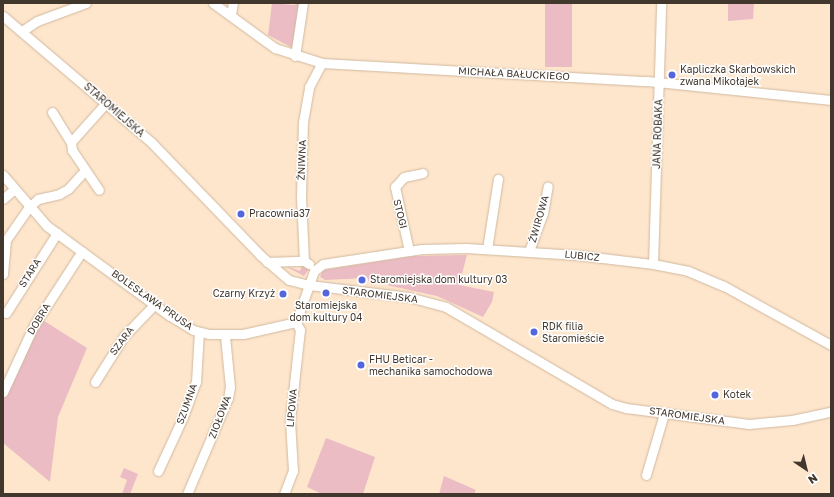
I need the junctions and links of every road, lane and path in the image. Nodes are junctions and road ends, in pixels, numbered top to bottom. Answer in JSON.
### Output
{"nodes":[{"id":1,"x":86,"y":3,"type":"edge"},
{"id":2,"x":213,"y":3,"type":"edge"},
{"id":3,"x":233,"y":3,"type":"edge"},
{"id":4,"x":303,"y":3,"type":"edge"},
{"id":5,"x":661,"y":3,"type":"edge"},
{"id":6,"x":231,"y":14,"type":"junction"},
{"id":7,"x":3,"y":16,"type":"edge"},
{"id":8,"x":22,"y":31,"type":"junction"},
{"id":9,"x":295,"y":56,"type":"junction"},
{"id":10,"x":322,"y":63,"type":"junction"},
{"id":11,"x":660,"y":82,"type":"junction"},
{"id":12,"x":831,"y":100,"type":"edge"},
{"id":13,"x":106,"y":103,"type":"junction"},
{"id":14,"x":52,"y":112,"type":"dead end"},
{"id":15,"x":71,"y":142,"type":"junction"},
{"id":16,"x":84,"y":170,"type":"junction"},
{"id":17,"x":423,"y":173,"type":"dead end"},
{"id":18,"x":3,"y":175,"type":"edge"},
{"id":19,"x":498,"y":178,"type":"dead end"},
{"id":20,"x":548,"y":186,"type":"dead end"},
{"id":21,"x":13,"y":190,"type":"junction"},
{"id":22,"x":99,"y":190,"type":"dead end"},
{"id":23,"x":3,"y":199,"type":"edge"},
{"id":24,"x":29,"y":207,"type":"junction"},
{"id":25,"x":57,"y":233,"type":"junction"},
{"id":26,"x":487,"y":249,"type":"junction"},
{"id":27,"x":82,"y":251,"type":"junction"},
{"id":28,"x":409,"y":251,"type":"junction"},
{"id":29,"x":529,"y":251,"type":"junction"},
{"id":30,"x":304,"y":261,"type":"junction"},
{"id":31,"x":267,"y":262,"type":"junction"},
{"id":32,"x":653,"y":264,"type":"junction"},
{"id":33,"x":316,"y":267,"type":"junction"},
{"id":34,"x":3,"y":274,"type":"edge"},
{"id":35,"x":309,"y":285,"type":"junction"},
{"id":36,"x":155,"y":304,"type":"junction"},
{"id":37,"x":6,"y":313,"type":"dead end"},
{"id":38,"x":296,"y":322,"type":"junction"},
{"id":39,"x":199,"y":332,"type":"junction"},
{"id":40,"x":225,"y":336,"type":"junction"},
{"id":41,"x":831,"y":345,"type":"edge"},
{"id":42,"x":95,"y":382,"type":"dead end"},
{"id":43,"x":3,"y":392,"type":"edge"},
{"id":44,"x":831,"y":412,"type":"edge"},
{"id":45,"x":664,"y":414,"type":"junction"},
{"id":46,"x":158,"y":471,"type":"dead end"},
{"id":47,"x":646,"y":475,"type":"dead end"},
{"id":48,"x":187,"y":494,"type":"edge"},
{"id":49,"x":284,"y":494,"type":"edge"}],
"edges":[{"from":1,"to":8,"type":"street"},
{"from":2,"to":6,"type":"street","name":"MICHAŁA BAŁUCKIEGO"},
{"from":3,"to":6,"type":"street"},
{"from":4,"to":9,"type":"street"},
{"from":5,"to":11,"type":"street","name":"JANA ROBAKA"},
{"from":6,"to":9,"type":"street","name":"MICHAŁA BAŁUCKIEGO"},
{"from":7,"to":8,"type":"street","name":"STAROMIEJSKA"},
{"from":8,"to":13,"type":"street","name":"STAROMIEJSKA"},
{"from":9,"to":10,"type":"street","name":"MICHAŁA BAŁUCKIEGO"},
{"from":10,"to":11,"type":"street","name":"MICHAŁA BAŁUCKIEGO"},
{"from":10,"to":30,"type":"street","name":"ŻNIWNA"},
{"from":11,"to":12,"type":"street","name":"MICHAŁA BAŁUCKIEGO"},
{"from":11,"to":32,"type":"street","name":"JANA ROBAKA"},
{"from":13,"to":15,"type":"street"},
{"from":13,"to":31,"type":"street","name":"STAROMIEJSKA"},
{"from":14,"to":15,"type":"street"},
{"from":15,"to":16,"type":"street"},
{"from":16,"to":22,"type":"street"},
{"from":16,"to":24,"type":"street"},
{"from":17,"to":28,"type":"street","name":"STOGI"},
{"from":18,"to":21,"type":"street","name":"BOLESŁAWA PRUSA"},
{"from":19,"to":26,"type":"street"},
{"from":20,"to":29,"type":"street","name":"ŻWIROWA"},
{"from":21,"to":23,"type":"street"},
{"from":21,"to":24,"type":"street","name":"BOLESŁAWA PRUSA"},
{"from":24,"to":25,"type":"street","name":"BOLESŁAWA PRUSA"},
{"from":24,"to":34,"type":"street"},
{"from":25,"to":27,"type":"street","name":"BOLESŁAWA PRUSA"},
{"from":25,"to":37,"type":"street","name":"STARA"},
{"from":26,"to":28,"type":"street","name":"LUBICZ"},
{"from":26,"to":29,"type":"street","name":"LUBICZ"},
{"from":27,"to":36,"type":"street","name":"BOLESŁAWA PRUSA"},
{"from":27,"to":43,"type":"street","name":"DOBRA"},
{"from":28,"to":33,"type":"street","name":"LUBICZ"},
{"from":29,"to":32,"type":"street","name":"LUBICZ"},
{"from":30,"to":31,"type":"street"},
{"from":30,"to":33,"type":"street"},
{"from":31,"to":35,"type":"street","name":"STAROMIEJSKA"},
{"from":32,"to":41,"type":"street","name":"LUBICZ"},
{"from":33,"to":35,"type":"street"},
{"from":35,"to":38,"type":"street"},
{"from":35,"to":45,"type":"street","name":"STAROMIEJSKA"},
{"from":36,"to":39,"type":"street","name":"BOLESŁAWA PRUSA"},
{"from":36,"to":42,"type":"street","name":"SZARA"},
{"from":38,"to":40,"type":"street","name":"BOLESŁAWA PRUSA"},
{"from":38,"to":49,"type":"street","name":"LIPOWA"},
{"from":39,"to":40,"type":"street","name":"BOLESŁAWA PRUSA"},
{"from":39,"to":46,"type":"street","name":"SZUMNA"},
{"from":40,"to":48,"type":"street","name":"ZIOŁOWA"},
{"from":44,"to":45,"type":"street","name":"STAROMIEJSKA"},
{"from":45,"to":47,"type":"street"}]}
